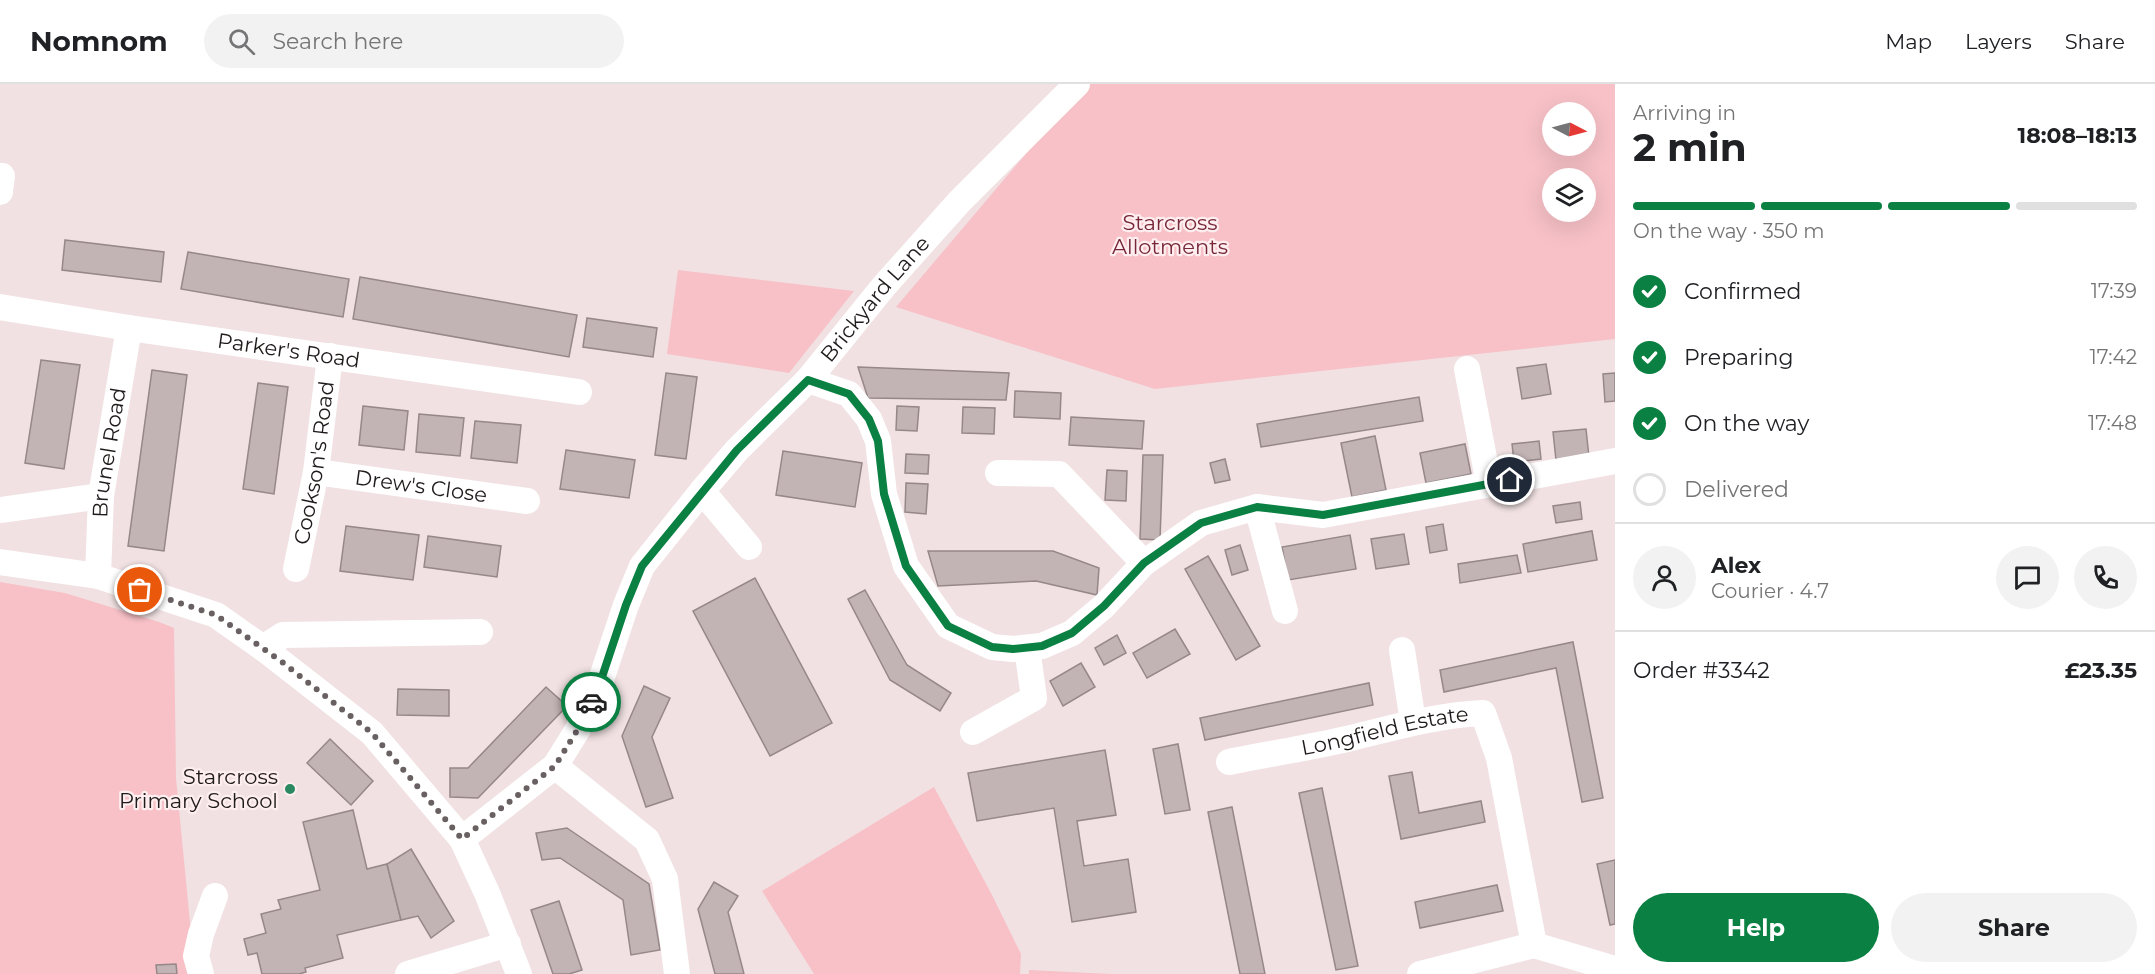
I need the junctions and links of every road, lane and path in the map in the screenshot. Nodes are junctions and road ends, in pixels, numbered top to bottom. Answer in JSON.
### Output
{"nodes":[{"id":1,"x":1077,"y":84,"type":"edge"},
{"id":2,"x":0,"y":307,"type":"edge"},
{"id":3,"x":129,"y":328,"type":"junction"},
{"id":4,"x":330,"y":356,"type":"junction"},
{"id":5,"x":1467,"y":369,"type":"dead end"},
{"id":6,"x":808,"y":380,"type":"junction"},
{"id":7,"x":579,"y":392,"type":"dead end"},
{"id":8,"x":1615,"y":461,"type":"edge"},
{"id":9,"x":316,"y":472,"type":"junction"},
{"id":10,"x":998,"y":473,"type":"dead end"},
{"id":11,"x":1489,"y":484,"type":"junction"},
{"id":12,"x":702,"y":491,"type":"junction"},
{"id":13,"x":101,"y":496,"type":"junction"},
{"id":14,"x":527,"y":501,"type":"dead end"},
{"id":15,"x":1257,"y":507,"type":"junction"},
{"id":16,"x":0,"y":510,"type":"edge"},
{"id":17,"x":748,"y":547,"type":"dead end"},
{"id":18,"x":0,"y":562,"type":"edge"},
{"id":19,"x":1144,"y":563,"type":"junction"},
{"id":20,"x":296,"y":569,"type":"dead end"},
{"id":21,"x":98,"y":576,"type":"junction"},
{"id":22,"x":1285,"y":611,"type":"dead end"},
{"id":23,"x":480,"y":632,"type":"dead end"},
{"id":24,"x":263,"y":648,"type":"junction"},
{"id":25,"x":1027,"y":648,"type":"junction"},
{"id":26,"x":1402,"y":650,"type":"dead end"},
{"id":27,"x":1413,"y":722,"type":"junction"},
{"id":28,"x":973,"y":732,"type":"dead end"},
{"id":29,"x":1229,"y":762,"type":"dead end"},
{"id":30,"x":555,"y":766,"type":"junction"},
{"id":31,"x":462,"y":839,"type":"junction"},
{"id":32,"x":215,"y":896,"type":"dead end"},
{"id":33,"x":508,"y":944,"type":"junction"},
{"id":34,"x":1534,"y":945,"type":"junction"},
{"id":35,"x":1609,"y":970,"type":"edge"},
{"id":36,"x":201,"y":974,"type":"edge"},
{"id":37,"x":408,"y":974,"type":"edge"},
{"id":38,"x":519,"y":974,"type":"edge"},
{"id":39,"x":677,"y":974,"type":"edge"},
{"id":40,"x":1420,"y":974,"type":"edge"}],
"edges":[{"from":1,"to":6,"type":"street","name":"Brickyard Lane"},
{"from":2,"to":3,"type":"street","name":"Parker's Road"},
{"from":3,"to":4,"type":"street","name":"Parker's Road"},
{"from":3,"to":13,"type":"street","name":"Brunel Road"},
{"from":4,"to":7,"type":"street","name":"Parker's Road"},
{"from":4,"to":9,"type":"street","name":"Cookson's Road"},
{"from":5,"to":11,"type":"street"},
{"from":6,"to":12,"type":"street","name":"Brickyard Lane"},
{"from":6,"to":25,"type":"street"},
{"from":8,"to":11,"type":"street"},
{"from":9,"to":14,"type":"street","name":"Drew's Close"},
{"from":9,"to":20,"type":"street","name":"Cookson's Road"},
{"from":10,"to":19,"type":"street"},
{"from":11,"to":15,"type":"street"},
{"from":12,"to":17,"type":"street"},
{"from":12,"to":30,"type":"street","name":"Brickyard Lane"},
{"from":13,"to":16,"type":"street"},
{"from":13,"to":21,"type":"street","name":"Brunel Road"},
{"from":15,"to":19,"type":"street"},
{"from":15,"to":22,"type":"street"},
{"from":18,"to":21,"type":"street"},
{"from":19,"to":25,"type":"street"},
{"from":21,"to":24,"type":"street"},
{"from":23,"to":24,"type":"street"},
{"from":24,"to":31,"type":"street"},
{"from":25,"to":28,"type":"street"},
{"from":26,"to":27,"type":"street"},
{"from":27,"to":29,"type":"street","name":"Longfield Estate"},
{"from":27,"to":34,"type":"street","name":"Longfield Estate"},
{"from":30,"to":31,"type":"street","name":"Brickyard Lane"},
{"from":30,"to":39,"type":"street"},
{"from":31,"to":33,"type":"street"},
{"from":32,"to":36,"type":"street"},
{"from":33,"to":37,"type":"street"},
{"from":33,"to":38,"type":"street"},
{"from":34,"to":35,"type":"street"},
{"from":34,"to":40,"type":"street"}]}
